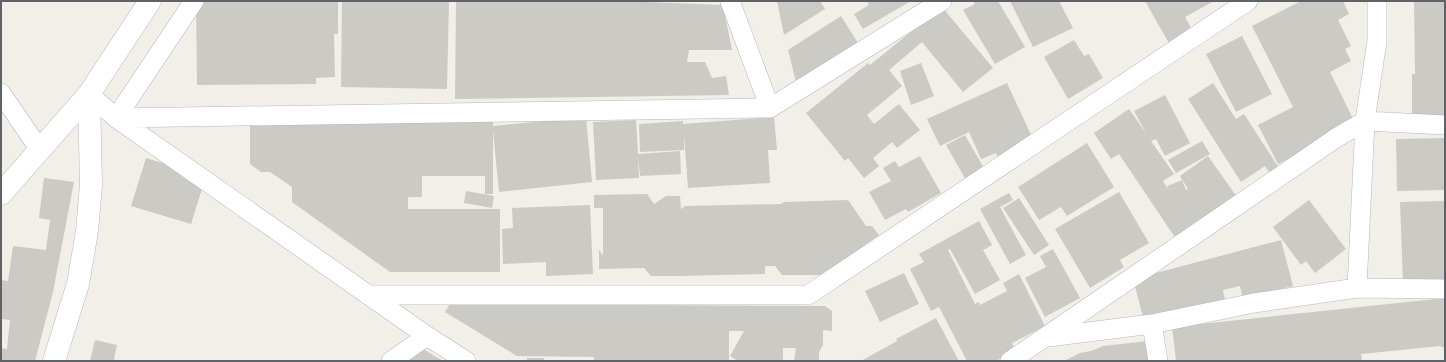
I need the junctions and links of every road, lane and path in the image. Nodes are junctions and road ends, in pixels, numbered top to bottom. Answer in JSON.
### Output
{"nodes":[{"id":1,"x":150,"y":1,"type":"edge"},
{"id":2,"x":194,"y":1,"type":"edge"},
{"id":3,"x":730,"y":1,"type":"edge"},
{"id":4,"x":942,"y":1,"type":"edge"},
{"id":5,"x":1248,"y":1,"type":"edge"},
{"id":6,"x":1377,"y":1,"type":"edge"},
{"id":7,"x":1,"y":93,"type":"edge"},
{"id":8,"x":89,"y":94,"type":"junction"},
{"id":9,"x":770,"y":108,"type":"junction"},
{"id":10,"x":116,"y":118,"type":"junction"},
{"id":11,"x":1365,"y":121,"type":"junction"},
{"id":12,"x":1445,"y":125,"type":"edge"},
{"id":13,"x":40,"y":150,"type":"junction"},
{"id":14,"x":1,"y":194,"type":"edge"},
{"id":15,"x":1357,"y":288,"type":"junction"},
{"id":16,"x":1445,"y":289,"type":"edge"},
{"id":17,"x":368,"y":295,"type":"junction"},
{"id":18,"x":1152,"y":324,"type":"junction"},
{"id":19,"x":427,"y":336,"type":"junction"},
{"id":20,"x":1045,"y":337,"type":"junction"},
{"id":21,"x":54,"y":361,"type":"edge"},
{"id":22,"x":391,"y":361,"type":"edge"},
{"id":23,"x":466,"y":361,"type":"edge"},
{"id":24,"x":1010,"y":361,"type":"edge"},
{"id":25,"x":1158,"y":361,"type":"edge"}],
"edges":[{"from":1,"to":8,"type":"street"},
{"from":2,"to":10,"type":"street"},
{"from":3,"to":9,"type":"street"},
{"from":4,"to":9,"type":"street"},
{"from":5,"to":17,"type":"street"},
{"from":6,"to":11,"type":"street"},
{"from":7,"to":13,"type":"street"},
{"from":8,"to":10,"type":"street"},
{"from":8,"to":13,"type":"street"},
{"from":8,"to":21,"type":"street"},
{"from":9,"to":10,"type":"street"},
{"from":10,"to":17,"type":"street"},
{"from":11,"to":12,"type":"street"},
{"from":11,"to":15,"type":"street"},
{"from":11,"to":20,"type":"street"},
{"from":13,"to":14,"type":"street"},
{"from":15,"to":16,"type":"street"},
{"from":15,"to":18,"type":"street"},
{"from":17,"to":19,"type":"street"},
{"from":18,"to":20,"type":"street"},
{"from":18,"to":25,"type":"street"},
{"from":19,"to":22,"type":"street"},
{"from":19,"to":23,"type":"street"},
{"from":20,"to":24,"type":"street"}]}
